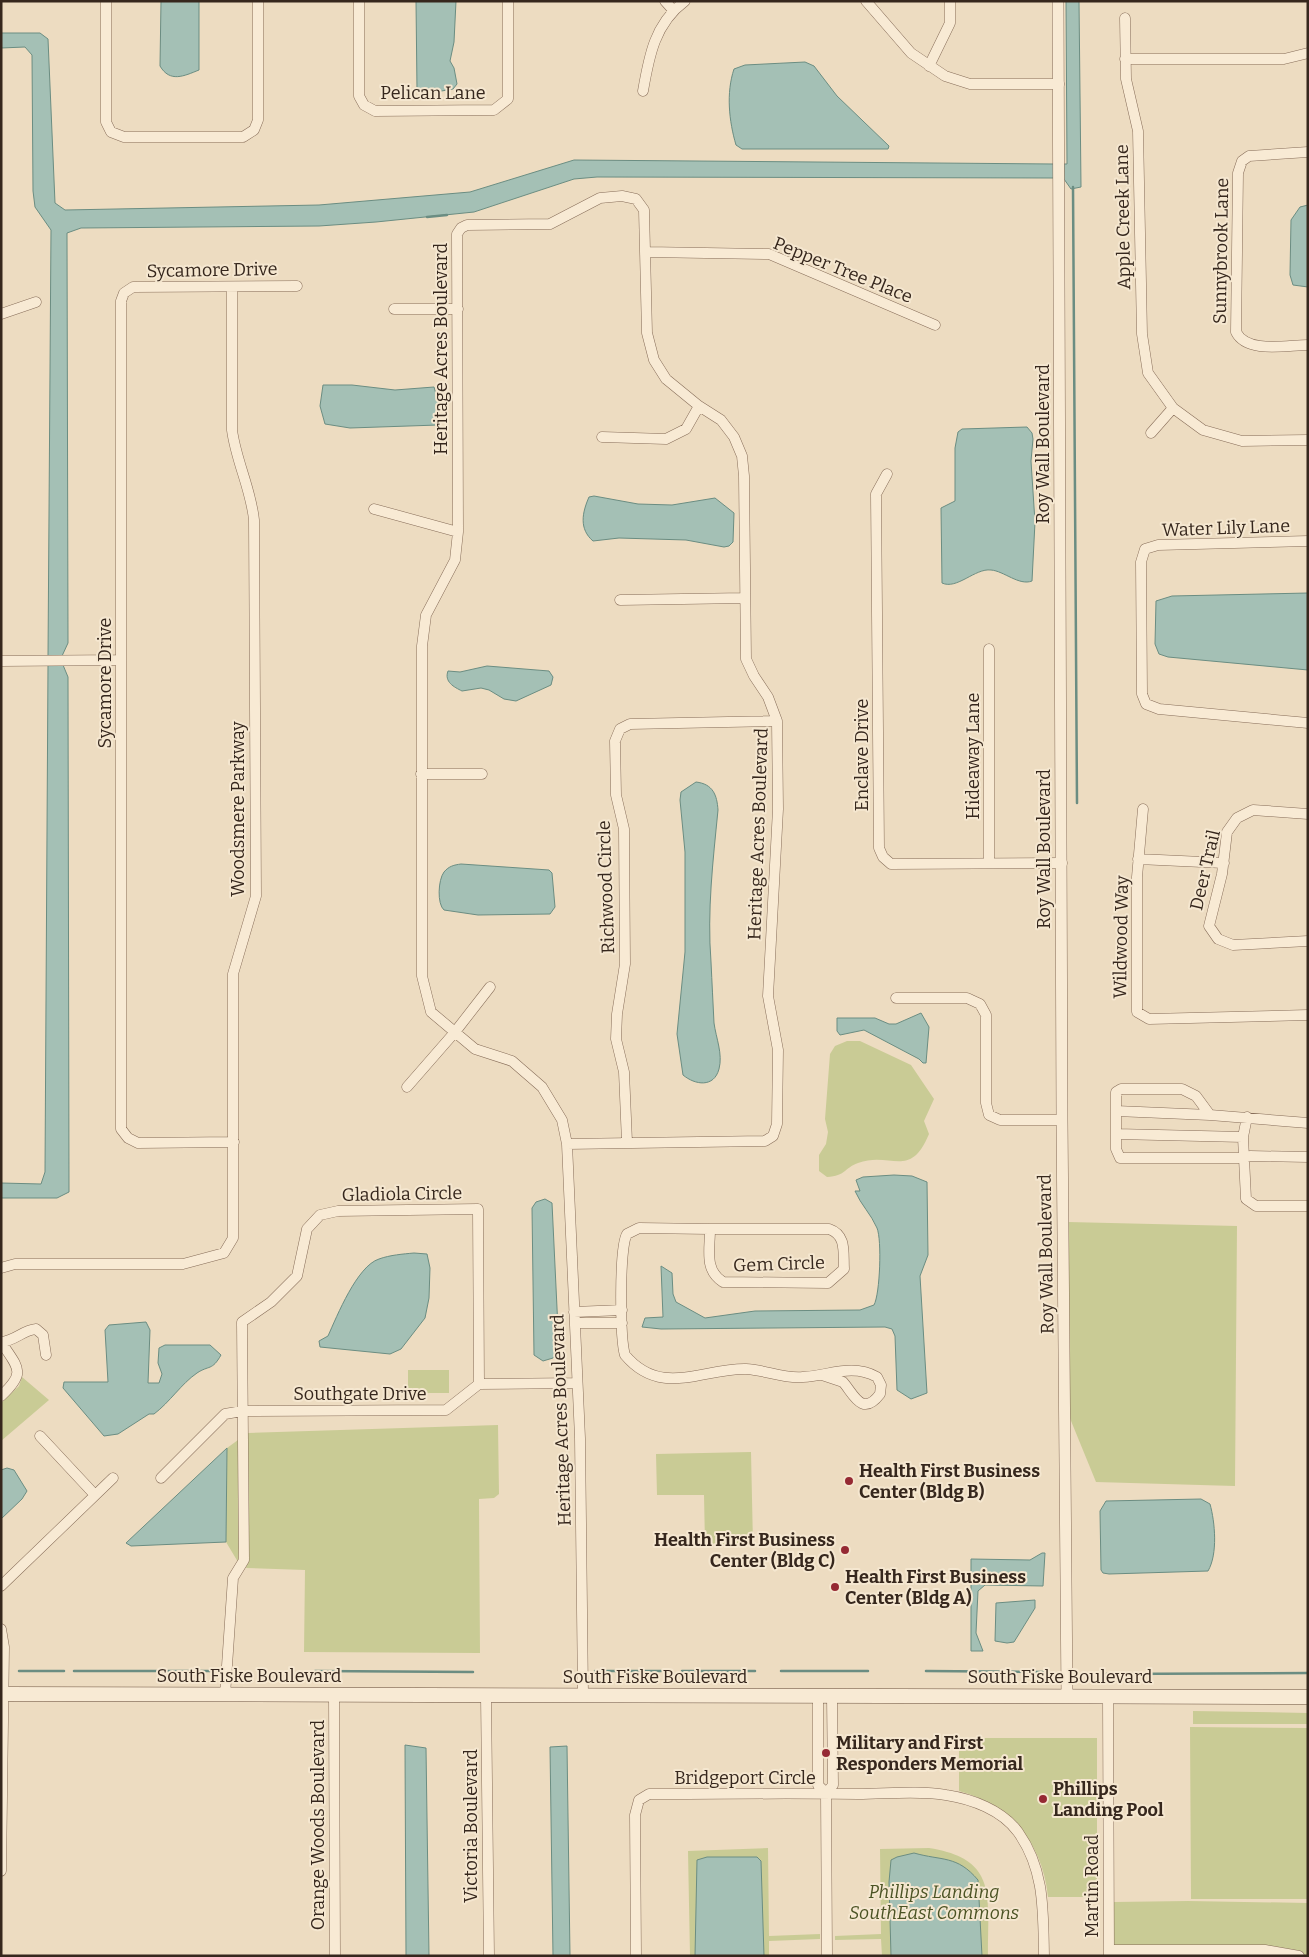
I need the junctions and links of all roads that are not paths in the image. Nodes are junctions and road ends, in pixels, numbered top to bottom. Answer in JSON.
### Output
{"nodes":[{"id":1,"x":106,"y":1,"type":"edge"},
{"id":2,"x":258,"y":1,"type":"edge"},
{"id":3,"x":359,"y":1,"type":"edge"},
{"id":4,"x":508,"y":1,"type":"edge"},
{"id":5,"x":665,"y":1,"type":"edge"},
{"id":6,"x":685,"y":1,"type":"edge"},
{"id":7,"x":866,"y":1,"type":"edge"},
{"id":8,"x":950,"y":1,"type":"edge"},
{"id":9,"x":1058,"y":1,"type":"edge"},
{"id":10,"x":673,"y":10,"type":"junction"},
{"id":11,"x":1126,"y":18,"type":"dead end"},
{"id":12,"x":1308,"y":53,"type":"edge"},
{"id":13,"x":1125,"y":60,"type":"junction"},
{"id":14,"x":929,"y":66,"type":"junction"},
{"id":15,"x":1059,"y":84,"type":"junction"},
{"id":16,"x":643,"y":91,"type":"dead end"},
{"id":17,"x":1308,"y":152,"type":"edge"},
{"id":18,"x":647,"y":252,"type":"junction"},
{"id":19,"x":297,"y":286,"type":"dead end"},
{"id":20,"x":232,"y":287,"type":"junction"},
{"id":21,"x":36,"y":302,"type":"dead end"},
{"id":22,"x":458,"y":308,"type":"junction"},
{"id":23,"x":394,"y":309,"type":"dead end"},
{"id":24,"x":1,"y":314,"type":"edge"},
{"id":25,"x":935,"y":325,"type":"dead end"},
{"id":26,"x":1308,"y":345,"type":"edge"},
{"id":27,"x":698,"y":406,"type":"junction"},
{"id":28,"x":1173,"y":408,"type":"junction"},
{"id":29,"x":1152,"y":434,"type":"dead end"},
{"id":30,"x":602,"y":437,"type":"dead end"},
{"id":31,"x":1308,"y":440,"type":"edge"},
{"id":32,"x":887,"y":474,"type":"dead end"},
{"id":33,"x":374,"y":509,"type":"dead end"},
{"id":34,"x":458,"y":532,"type":"junction"},
{"id":35,"x":1308,"y":541,"type":"edge"},
{"id":36,"x":744,"y":598,"type":"junction"},
{"id":37,"x":620,"y":600,"type":"dead end"},
{"id":38,"x":990,"y":649,"type":"dead end"},
{"id":39,"x":121,"y":660,"type":"junction"},
{"id":40,"x":1,"y":662,"type":"edge"},
{"id":41,"x":777,"y":721,"type":"junction"},
{"id":42,"x":1308,"y":723,"type":"edge"},
{"id":43,"x":421,"y":774,"type":"junction"},
{"id":44,"x":482,"y":774,"type":"dead end"},
{"id":45,"x":1143,"y":809,"type":"dead end"},
{"id":46,"x":1308,"y":814,"type":"edge"},
{"id":47,"x":1138,"y":859,"type":"junction"},
{"id":48,"x":989,"y":863,"type":"junction"},
{"id":49,"x":1062,"y":863,"type":"junction"},
{"id":50,"x":1224,"y":863,"type":"junction"},
{"id":51,"x":1308,"y":941,"type":"edge"},
{"id":52,"x":490,"y":987,"type":"dead end"},
{"id":53,"x":896,"y":998,"type":"dead end"},
{"id":54,"x":1308,"y":1015,"type":"edge"},
{"id":55,"x":455,"y":1032,"type":"junction"},
{"id":56,"x":407,"y":1087,"type":"dead end"},
{"id":57,"x":1116,"y":1111,"type":"junction"},
{"id":58,"x":1210,"y":1115,"type":"junction"},
{"id":59,"x":1247,"y":1117,"type":"junction"},
{"id":60,"x":1062,"y":1120,"type":"junction"},
{"id":61,"x":1308,"y":1123,"type":"edge"},
{"id":62,"x":1116,"y":1134,"type":"junction"},
{"id":63,"x":1243,"y":1137,"type":"junction"},
{"id":64,"x":234,"y":1142,"type":"junction"},
{"id":65,"x":626,"y":1142,"type":"junction"},
{"id":66,"x":567,"y":1144,"type":"junction"},
{"id":67,"x":1308,"y":1157,"type":"edge"},
{"id":68,"x":1244,"y":1158,"type":"junction"},
{"id":69,"x":1308,"y":1206,"type":"edge"},
{"id":70,"x":710,"y":1229,"type":"junction"},
{"id":71,"x":1,"y":1268,"type":"edge"},
{"id":72,"x":622,"y":1310,"type":"junction"},
{"id":73,"x":574,"y":1312,"type":"junction"},
{"id":74,"x":575,"y":1323,"type":"junction"},
{"id":75,"x":622,"y":1324,"type":"junction"},
{"id":76,"x":1,"y":1342,"type":"edge"},
{"id":77,"x":46,"y":1355,"type":"dead end"},
{"id":78,"x":822,"y":1375,"type":"junction"},
{"id":79,"x":577,"y":1383,"type":"junction"},
{"id":80,"x":480,"y":1384,"type":"junction"},
{"id":81,"x":1,"y":1396,"type":"edge"},
{"id":82,"x":242,"y":1411,"type":"junction"},
{"id":83,"x":40,"y":1436,"type":"dead end"},
{"id":84,"x":113,"y":1478,"type":"dead end"},
{"id":85,"x":161,"y":1478,"type":"dead end"},
{"id":86,"x":95,"y":1495,"type":"junction"},
{"id":87,"x":1,"y":1586,"type":"edge"},
{"id":88,"x":1,"y":1629,"type":"edge"},
{"id":89,"x":2,"y":1694,"type":"edge"},
{"id":90,"x":334,"y":1694,"type":"junction"},
{"id":91,"x":226,"y":1695,"type":"junction"},
{"id":92,"x":486,"y":1696,"type":"junction"},
{"id":93,"x":583,"y":1696,"type":"junction"},
{"id":94,"x":818,"y":1696,"type":"junction"},
{"id":95,"x":832,"y":1696,"type":"junction"},
{"id":96,"x":1067,"y":1696,"type":"junction"},
{"id":97,"x":1108,"y":1696,"type":"junction"},
{"id":98,"x":1308,"y":1697,"type":"edge"},
{"id":99,"x":826,"y":1793,"type":"junction"},
{"id":100,"x":1,"y":1871,"type":"edge"},
{"id":101,"x":1109,"y":1953,"type":"edge"},
{"id":102,"x":1169,"y":1953,"type":"edge"},
{"id":103,"x":336,"y":1956,"type":"edge"},
{"id":104,"x":488,"y":1956,"type":"edge"},
{"id":105,"x":636,"y":1956,"type":"edge"},
{"id":106,"x":827,"y":1956,"type":"edge"},
{"id":107,"x":1044,"y":1956,"type":"edge"},
{"id":108,"x":1299,"y":1956,"type":"edge"}],
"edges":[{"from":1,"to":2,"type":"street"},
{"from":3,"to":4,"type":"street","name":"Pelican Lane"},
{"from":5,"to":10,"type":"street"},
{"from":6,"to":10,"type":"street"},
{"from":7,"to":14,"type":"street"},
{"from":8,"to":14,"type":"street"},
{"from":9,"to":15,"type":"street","name":"Roy Wall Boulevard"},
{"from":10,"to":16,"type":"street"},
{"from":11,"to":13,"type":"street","name":"Apple Creek Lane"},
{"from":12,"to":13,"type":"street"},
{"from":13,"to":28,"type":"street","name":"Apple Creek Lane"},
{"from":14,"to":15,"type":"street"},
{"from":15,"to":49,"type":"street","name":"Roy Wall Boulevard"},
{"from":17,"to":26,"type":"street","name":"Sunnybrook Lane"},
{"from":18,"to":22,"type":"street","name":"Heritage Acres Boulevard"},
{"from":18,"to":25,"type":"street","name":"Pepper Tree Place"},
{"from":18,"to":27,"type":"street","name":"Heritage Acres Boulevard"},
{"from":19,"to":20,"type":"street","name":"Sycamore Drive"},
{"from":20,"to":39,"type":"street","name":"Sycamore Drive"},
{"from":20,"to":64,"type":"street","name":"Woodsmere Parkway"},
{"from":21,"to":24,"type":"street"},
{"from":22,"to":23,"type":"street"},
{"from":22,"to":34,"type":"street","name":"Heritage Acres Boulevard"},
{"from":27,"to":30,"type":"street"},
{"from":27,"to":36,"type":"street","name":"Heritage Acres Boulevard"},
{"from":28,"to":29,"type":"street"},
{"from":28,"to":31,"type":"street","name":"Apple Creek Lane"},
{"from":32,"to":48,"type":"street","name":"Enclave Drive"},
{"from":33,"to":34,"type":"street"},
{"from":34,"to":43,"type":"street","name":"Heritage Acres Boulevard"},
{"from":35,"to":42,"type":"street","name":"Water Lily Lane"},
{"from":36,"to":37,"type":"street"},
{"from":36,"to":41,"type":"street","name":"Heritage Acres Boulevard"},
{"from":38,"to":48,"type":"street","name":"Hideaway Lane"},
{"from":39,"to":40,"type":"street"},
{"from":39,"to":64,"type":"street","name":"Sycamore Drive"},
{"from":41,"to":65,"type":"street","name":"Heritage Acres Boulevard"},
{"from":41,"to":65,"type":"street","name":"Richwood Circle"},
{"from":43,"to":44,"type":"street"},
{"from":43,"to":55,"type":"street","name":"Heritage Acres Boulevard"},
{"from":45,"to":47,"type":"street","name":"Wildwood Way"},
{"from":46,"to":50,"type":"street","name":"Deer Trail"},
{"from":47,"to":50,"type":"street"},
{"from":47,"to":54,"type":"street","name":"Wildwood Way"},
{"from":48,"to":49,"type":"street","name":"Enclave Drive"},
{"from":49,"to":60,"type":"street","name":"Roy Wall Boulevard"},
{"from":50,"to":51,"type":"street","name":"Deer Trail"},
{"from":52,"to":55,"type":"street"},
{"from":53,"to":60,"type":"street"},
{"from":55,"to":56,"type":"street"},
{"from":55,"to":66,"type":"street","name":"Heritage Acres Boulevard"},
{"from":57,"to":58,"type":"street"},
{"from":57,"to":58,"type":"street"},
{"from":57,"to":62,"type":"street"},
{"from":58,"to":59,"type":"street"},
{"from":59,"to":61,"type":"street"},
{"from":59,"to":63,"type":"street"},
{"from":60,"to":96,"type":"street","name":"Roy Wall Boulevard"},
{"from":62,"to":63,"type":"street"},
{"from":62,"to":68,"type":"street"},
{"from":63,"to":68,"type":"street"},
{"from":64,"to":71,"type":"street","name":"Woodsmere Parkway"},
{"from":65,"to":66,"type":"street","name":"Heritage Acres Boulevard"},
{"from":66,"to":73,"type":"street","name":"Heritage Acres Boulevard"},
{"from":67,"to":68,"type":"street"},
{"from":68,"to":69,"type":"street"},
{"from":70,"to":70,"type":"street","name":"Gem Circle"},
{"from":70,"to":72,"type":"street","name":"Gem Circle"},
{"from":72,"to":73,"type":"street"},
{"from":72,"to":75,"type":"street","name":"Gem Circle"},
{"from":73,"to":74,"type":"street","name":"Heritage Acres Boulevard"},
{"from":74,"to":75,"type":"street"},
{"from":74,"to":79,"type":"street","name":"Heritage Acres Boulevard"},
{"from":75,"to":78,"type":"street","name":"Gem Circle"},
{"from":76,"to":77,"type":"street"},
{"from":76,"to":81,"type":"street"},
{"from":78,"to":78,"type":"street","name":"Gem Circle"},
{"from":79,"to":80,"type":"street"},
{"from":79,"to":93,"type":"street","name":"Heritage Acres Boulevard"},
{"from":80,"to":82,"type":"street","name":"Southgate Drive"},
{"from":80,"to":82,"type":"street","name":"Gladiola Circle"},
{"from":82,"to":85,"type":"street","name":"Southgate Drive"},
{"from":82,"to":91,"type":"street"},
{"from":83,"to":86,"type":"street"},
{"from":84,"to":86,"type":"street"},
{"from":86,"to":87,"type":"street"},
{"from":88,"to":89,"type":"street"},
{"from":89,"to":91,"type":"main road","name":"South Fiske Boulevard"},
{"from":89,"to":100,"type":"street"},
{"from":90,"to":91,"type":"main road","name":"South Fiske Boulevard"},
{"from":90,"to":92,"type":"main road","name":"South Fiske Boulevard"},
{"from":90,"to":103,"type":"street","name":"Orange Woods Boulevard"},
{"from":92,"to":93,"type":"main road","name":"South Fiske Boulevard"},
{"from":92,"to":104,"type":"street","name":"Victoria Boulevard"},
{"from":93,"to":94,"type":"main road","name":"South Fiske Boulevard"},
{"from":94,"to":95,"type":"main road","name":"South Fiske Boulevard"},
{"from":94,"to":99,"type":"street"},
{"from":95,"to":96,"type":"main road","name":"South Fiske Boulevard"},
{"from":95,"to":99,"type":"street"},
{"from":96,"to":97,"type":"main road","name":"South Fiske Boulevard"},
{"from":97,"to":98,"type":"main road","name":"South Fiske Boulevard"},
{"from":97,"to":101,"type":"street","name":"Martin Road"},
{"from":99,"to":105,"type":"street","name":"Bridgeport Circle"},
{"from":99,"to":106,"type":"street"},
{"from":99,"to":107,"type":"street","name":"Bridgeport Circle"},
{"from":101,"to":102,"type":"street"},
{"from":102,"to":108,"type":"street"}]}
